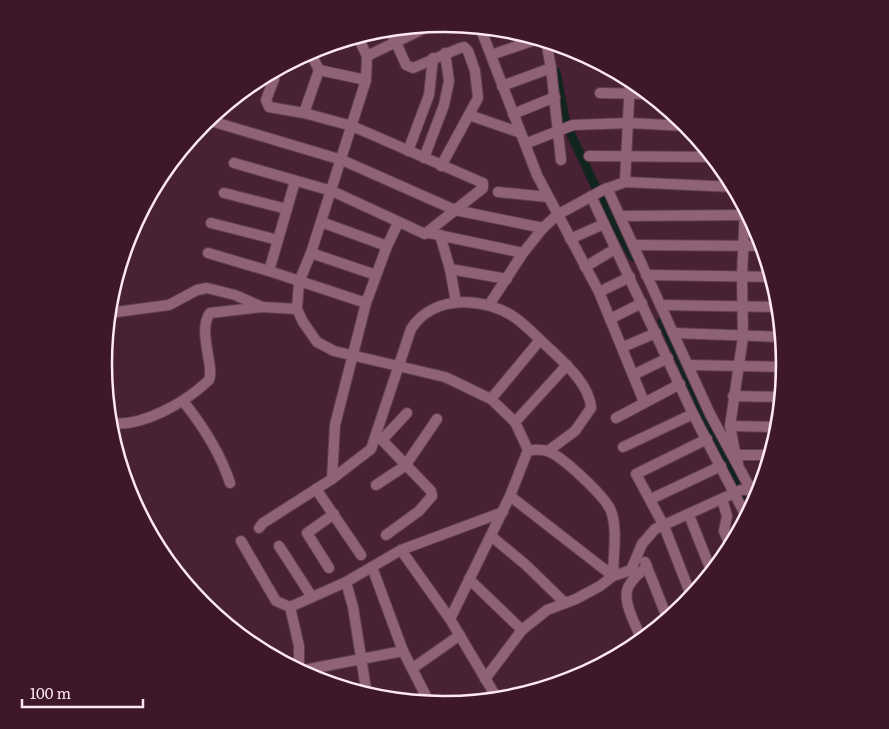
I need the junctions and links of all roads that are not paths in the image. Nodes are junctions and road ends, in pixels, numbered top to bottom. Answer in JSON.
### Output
{"nodes":[{"id":1,"x":411,"y":34,"type":"edge"},
{"id":2,"x":485,"y":35,"type":"edge"},
{"id":3,"x":393,"y":36,"type":"edge"},
{"id":4,"x":396,"y":42,"type":"junction"},
{"id":5,"x":361,"y":43,"type":"edge"},
{"id":6,"x":525,"y":43,"type":"edge"},
{"id":7,"x":547,"y":49,"type":"edge"},
{"id":8,"x":445,"y":53,"type":"junction"},
{"id":9,"x":491,"y":55,"type":"junction"},
{"id":10,"x":367,"y":56,"type":"junction"},
{"id":11,"x":432,"y":58,"type":"junction"},
{"id":12,"x":314,"y":60,"type":"edge"},
{"id":13,"x":551,"y":68,"type":"junction"},
{"id":14,"x":319,"y":70,"type":"junction"},
{"id":15,"x":274,"y":80,"type":"edge"},
{"id":16,"x":366,"y":80,"type":"junction"},
{"id":17,"x":502,"y":86,"type":"junction"},
{"id":18,"x":629,"y":88,"type":"edge"},
{"id":19,"x":600,"y":93,"type":"dead end"},
{"id":20,"x":629,"y":93,"type":"junction"},
{"id":21,"x":636,"y":93,"type":"edge"},
{"id":22,"x":555,"y":98,"type":"junction"},
{"id":23,"x":304,"y":112,"type":"junction"},
{"id":24,"x":513,"y":114,"type":"junction"},
{"id":25,"x":469,"y":115,"type":"junction"},
{"id":26,"x":218,"y":123,"type":"edge"},
{"id":27,"x":628,"y":123,"type":"junction"},
{"id":28,"x":674,"y":125,"type":"edge"},
{"id":29,"x":352,"y":126,"type":"junction"},
{"id":30,"x":558,"y":130,"type":"junction"},
{"id":31,"x":521,"y":133,"type":"junction"},
{"id":32,"x":525,"y":144,"type":"junction"},
{"id":33,"x":408,"y":151,"type":"junction"},
{"id":34,"x":628,"y":155,"type":"junction"},
{"id":35,"x":589,"y":156,"type":"dead end"},
{"id":36,"x":703,"y":157,"type":"edge"},
{"id":37,"x":424,"y":158,"type":"junction"},
{"id":38,"x":342,"y":160,"type":"junction"},
{"id":39,"x":561,"y":160,"type":"dead end"},
{"id":40,"x":234,"y":164,"type":"dead end"},
{"id":41,"x":441,"y":166,"type":"junction"},
{"id":42,"x":295,"y":181,"type":"junction"},
{"id":43,"x":625,"y":182,"type":"junction"},
{"id":44,"x":725,"y":187,"type":"edge"},
{"id":45,"x":332,"y":191,"type":"junction"},
{"id":46,"x":498,"y":192,"type":"dead end"},
{"id":47,"x":599,"y":192,"type":"junction"},
{"id":48,"x":224,"y":193,"type":"dead end"},
{"id":49,"x":548,"y":197,"type":"junction"},
{"id":50,"x":287,"y":209,"type":"junction"},
{"id":51,"x":455,"y":210,"type":"junction"},
{"id":52,"x":739,"y":212,"type":"edge"},
{"id":53,"x":557,"y":215,"type":"junction"},
{"id":54,"x":620,"y":216,"type":"junction"},
{"id":55,"x":211,"y":222,"type":"dead end"},
{"id":56,"x":322,"y":222,"type":"junction"},
{"id":57,"x":398,"y":223,"type":"junction"},
{"id":58,"x":604,"y":224,"type":"junction"},
{"id":59,"x":745,"y":224,"type":"edge"},
{"id":60,"x":543,"y":228,"type":"junction"},
{"id":61,"x":429,"y":233,"type":"junction"},
{"id":62,"x":440,"y":235,"type":"junction"},
{"id":63,"x":570,"y":239,"type":"junction"},
{"id":64,"x":278,"y":240,"type":"junction"},
{"id":65,"x":633,"y":245,"type":"junction"},
{"id":66,"x":743,"y":245,"type":"junction"},
{"id":67,"x":386,"y":246,"type":"junction"},
{"id":68,"x":754,"y":246,"type":"edge"},
{"id":69,"x":615,"y":248,"type":"junction"},
{"id":70,"x":311,"y":253,"type":"junction"},
{"id":71,"x":523,"y":253,"type":"junction"},
{"id":72,"x":208,"y":254,"type":"dead end"},
{"id":73,"x":585,"y":266,"type":"junction"},
{"id":74,"x":450,"y":269,"type":"junction"},
{"id":75,"x":269,"y":271,"type":"junction"},
{"id":76,"x":376,"y":275,"type":"junction"},
{"id":77,"x":646,"y":275,"type":"junction"},
{"id":78,"x":742,"y":276,"type":"junction"},
{"id":79,"x":630,"y":277,"type":"junction"},
{"id":80,"x":764,"y":277,"type":"edge"},
{"id":81,"x":507,"y":278,"type":"junction"},
{"id":82,"x":299,"y":282,"type":"junction"},
{"id":83,"x":599,"y":292,"type":"junction"},
{"id":84,"x":456,"y":302,"type":"junction"},
{"id":85,"x":366,"y":303,"type":"junction"},
{"id":86,"x":642,"y":303,"type":"junction"},
{"id":87,"x":489,"y":305,"type":"junction"},
{"id":88,"x":660,"y":305,"type":"junction"},
{"id":89,"x":742,"y":306,"type":"junction"},
{"id":90,"x":262,"y":307,"type":"junction"},
{"id":91,"x":771,"y":307,"type":"edge"},
{"id":92,"x":297,"y":309,"type":"junction"},
{"id":93,"x":117,"y":312,"type":"edge"},
{"id":94,"x":610,"y":319,"type":"junction"},
{"id":95,"x":656,"y":333,"type":"junction"},
{"id":96,"x":673,"y":333,"type":"junction"},
{"id":97,"x":743,"y":337,"type":"junction"},
{"id":98,"x":775,"y":337,"type":"edge"},
{"id":99,"x":540,"y":340,"type":"junction"},
{"id":100,"x":623,"y":347,"type":"junction"},
{"id":101,"x":352,"y":355,"type":"junction"},
{"id":102,"x":668,"y":358,"type":"junction"},
{"id":103,"x":399,"y":365,"type":"junction"},
{"id":104,"x":567,"y":365,"type":"junction"},
{"id":105,"x":689,"y":365,"type":"junction"},
{"id":106,"x":776,"y":367,"type":"edge"},
{"id":107,"x":738,"y":368,"type":"junction"},
{"id":108,"x":633,"y":375,"type":"junction"},
{"id":109,"x":680,"y":384,"type":"junction"},
{"id":110,"x":733,"y":396,"type":"junction"},
{"id":111,"x":775,"y":397,"type":"edge"},
{"id":112,"x":491,"y":399,"type":"junction"},
{"id":113,"x":183,"y":401,"type":"junction"},
{"id":114,"x":644,"y":402,"type":"junction"},
{"id":115,"x":407,"y":413,"type":"dead end"},
{"id":116,"x":693,"y":414,"type":"junction"},
{"id":117,"x":616,"y":418,"type":"dead end"},
{"id":118,"x":437,"y":419,"type":"dead end"},
{"id":119,"x":515,"y":422,"type":"junction"},
{"id":120,"x":118,"y":424,"type":"edge"},
{"id":121,"x":730,"y":426,"type":"junction"},
{"id":122,"x":770,"y":427,"type":"edge"},
{"id":123,"x":379,"y":438,"type":"junction"},
{"id":124,"x":707,"y":439,"type":"junction"},
{"id":125,"x":623,"y":447,"type":"dead end"},
{"id":126,"x":528,"y":450,"type":"junction"},
{"id":127,"x":548,"y":451,"type":"junction"},
{"id":128,"x":736,"y":455,"type":"junction"},
{"id":129,"x":763,"y":456,"type":"edge"},
{"id":130,"x":405,"y":466,"type":"junction"},
{"id":131,"x":721,"y":466,"type":"junction"},
{"id":132,"x":741,"y":471,"type":"junction"},
{"id":133,"x":332,"y":479,"type":"junction"},
{"id":134,"x":230,"y":483,"type":"dead end"},
{"id":135,"x":376,"y":485,"type":"dead end"},
{"id":136,"x":316,"y":489,"type":"junction"},
{"id":137,"x":752,"y":489,"type":"edge"},
{"id":138,"x":741,"y":491,"type":"junction"},
{"id":139,"x":510,"y":496,"type":"junction"},
{"id":140,"x":749,"y":497,"type":"edge"},
{"id":141,"x":651,"y":498,"type":"junction"},
{"id":142,"x":722,"y":499,"type":"junction"},
{"id":143,"x":744,"y":506,"type":"edge"},
{"id":144,"x":503,"y":512,"type":"junction"},
{"id":145,"x":334,"y":514,"type":"junction"},
{"id":146,"x":689,"y":515,"type":"junction"},
{"id":147,"x":664,"y":526,"type":"junction"},
{"id":148,"x":260,"y":528,"type":"dead end"},
{"id":149,"x":386,"y":535,"type":"dead end"},
{"id":150,"x":491,"y":536,"type":"junction"},
{"id":151,"x":727,"y":539,"type":"edge"},
{"id":152,"x":241,"y":541,"type":"dead end"},
{"id":153,"x":279,"y":546,"type":"dead end"},
{"id":154,"x":401,"y":550,"type":"junction"},
{"id":155,"x":640,"y":552,"type":"junction"},
{"id":156,"x":361,"y":555,"type":"dead end"},
{"id":157,"x":647,"y":566,"type":"junction"},
{"id":158,"x":709,"y":566,"type":"edge"},
{"id":159,"x":372,"y":567,"type":"junction"},
{"id":160,"x":329,"y":568,"type":"dead end"},
{"id":161,"x":613,"y":576,"type":"junction"},
{"id":162,"x":470,"y":579,"type":"junction"},
{"id":163,"x":346,"y":582,"type":"junction"},
{"id":164,"x":688,"y":589,"type":"edge"},
{"id":165,"x":312,"y":597,"type":"junction"},
{"id":166,"x":564,"y":602,"type":"junction"},
{"id":167,"x":290,"y":607,"type":"junction"},
{"id":168,"x":665,"y":612,"type":"edge"},
{"id":169,"x":450,"y":619,"type":"junction"},
{"id":170,"x":522,"y":630,"type":"junction"},
{"id":171,"x":639,"y":634,"type":"edge"},
{"id":172,"x":460,"y":635,"type":"junction"},
{"id":173,"x":403,"y":651,"type":"junction"},
{"id":174,"x":361,"y":658,"type":"junction"},
{"id":175,"x":299,"y":662,"type":"edge"},
{"id":176,"x":311,"y":668,"type":"edge"},
{"id":177,"x":413,"y":668,"type":"junction"},
{"id":178,"x":485,"y":679,"type":"junction"},
{"id":179,"x":366,"y":687,"type":"edge"},
{"id":180,"x":491,"y":693,"type":"edge"},
{"id":181,"x":426,"y":696,"type":"edge"}],
"edges":[{"from":1,"to":4,"type":"street"},
{"from":2,"to":9,"type":"street"},
{"from":3,"to":4,"type":"street"},
{"from":4,"to":10,"type":"street"},
{"from":4,"to":11,"type":"street"},
{"from":5,"to":10,"type":"street"},
{"from":6,"to":9,"type":"street"},
{"from":7,"to":13,"type":"street"},
{"from":8,"to":11,"type":"street"},
{"from":8,"to":25,"type":"street"},
{"from":8,"to":37,"type":"street"},
{"from":9,"to":17,"type":"street"},
{"from":10,"to":16,"type":"street"},
{"from":11,"to":33,"type":"street"},
{"from":12,"to":14,"type":"street"},
{"from":13,"to":17,"type":"street"},
{"from":13,"to":22,"type":"street"},
{"from":14,"to":16,"type":"street"},
{"from":14,"to":23,"type":"street"},
{"from":15,"to":23,"type":"street"},
{"from":16,"to":29,"type":"street"},
{"from":17,"to":24,"type":"street"},
{"from":18,"to":20,"type":"street"},
{"from":19,"to":20,"type":"street"},
{"from":20,"to":21,"type":"street"},
{"from":20,"to":27,"type":"street"},
{"from":22,"to":24,"type":"street"},
{"from":22,"to":30,"type":"street"},
{"from":23,"to":29,"type":"street"},
{"from":24,"to":31,"type":"street"},
{"from":25,"to":31,"type":"street"},
{"from":25,"to":41,"type":"street"},
{"from":26,"to":38,"type":"street"},
{"from":27,"to":28,"type":"street"},
{"from":27,"to":30,"type":"street"},
{"from":27,"to":34,"type":"street"},
{"from":29,"to":33,"type":"street"},
{"from":29,"to":38,"type":"street"},
{"from":30,"to":32,"type":"street"},
{"from":30,"to":39,"type":"street"},
{"from":31,"to":32,"type":"street"},
{"from":32,"to":49,"type":"street"},
{"from":33,"to":37,"type":"street"},
{"from":34,"to":35,"type":"street"},
{"from":34,"to":36,"type":"street"},
{"from":34,"to":43,"type":"street"},
{"from":37,"to":41,"type":"street"},
{"from":38,"to":45,"type":"street"},
{"from":38,"to":51,"type":"street"},
{"from":40,"to":42,"type":"street"},
{"from":41,"to":51,"type":"street"},
{"from":42,"to":45,"type":"street"},
{"from":42,"to":50,"type":"street"},
{"from":43,"to":44,"type":"street"},
{"from":43,"to":47,"type":"street"},
{"from":45,"to":56,"type":"street"},
{"from":45,"to":57,"type":"street"},
{"from":46,"to":49,"type":"street"},
{"from":47,"to":53,"type":"street"},
{"from":47,"to":54,"type":"street"},
{"from":47,"to":58,"type":"street"},
{"from":48,"to":50,"type":"street"},
{"from":49,"to":53,"type":"street"},
{"from":50,"to":64,"type":"street"},
{"from":51,"to":60,"type":"street"},
{"from":51,"to":61,"type":"street"},
{"from":52,"to":54,"type":"street"},
{"from":53,"to":60,"type":"street"},
{"from":53,"to":63,"type":"street"},
{"from":54,"to":65,"type":"street"},
{"from":55,"to":64,"type":"street"},
{"from":56,"to":67,"type":"street"},
{"from":56,"to":70,"type":"street"},
{"from":57,"to":61,"type":"street"},
{"from":57,"to":67,"type":"street"},
{"from":58,"to":63,"type":"street"},
{"from":58,"to":69,"type":"street"},
{"from":59,"to":66,"type":"street"},
{"from":60,"to":71,"type":"street"},
{"from":61,"to":62,"type":"street"},
{"from":62,"to":71,"type":"street"},
{"from":62,"to":74,"type":"street"},
{"from":63,"to":73,"type":"street"},
{"from":64,"to":75,"type":"street"},
{"from":65,"to":66,"type":"street"},
{"from":65,"to":77,"type":"street"},
{"from":66,"to":68,"type":"street"},
{"from":66,"to":78,"type":"street"},
{"from":67,"to":76,"type":"street"},
{"from":69,"to":73,"type":"street"},
{"from":69,"to":79,"type":"street"},
{"from":70,"to":76,"type":"street"},
{"from":70,"to":82,"type":"street"},
{"from":71,"to":81,"type":"street"},
{"from":72,"to":75,"type":"street"},
{"from":73,"to":83,"type":"street"},
{"from":74,"to":81,"type":"street"},
{"from":74,"to":84,"type":"street"},
{"from":75,"to":82,"type":"street"},
{"from":76,"to":85,"type":"street"},
{"from":77,"to":78,"type":"street"},
{"from":77,"to":88,"type":"street"},
{"from":78,"to":80,"type":"street"},
{"from":78,"to":89,"type":"street"},
{"from":79,"to":83,"type":"street"},
{"from":79,"to":86,"type":"street"},
{"from":81,"to":87,"type":"street"},
{"from":82,"to":85,"type":"street"},
{"from":82,"to":92,"type":"street"},
{"from":83,"to":94,"type":"street"},
{"from":84,"to":87,"type":"street"},
{"from":84,"to":103,"type":"street"},
{"from":85,"to":101,"type":"street"},
{"from":86,"to":94,"type":"street"},
{"from":86,"to":95,"type":"street"},
{"from":87,"to":99,"type":"street"},
{"from":88,"to":89,"type":"street"},
{"from":88,"to":96,"type":"street"},
{"from":89,"to":91,"type":"street"},
{"from":89,"to":97,"type":"street"},
{"from":90,"to":92,"type":"street"},
{"from":90,"to":93,"type":"street"},
{"from":90,"to":113,"type":"street"},
{"from":92,"to":101,"type":"street"},
{"from":94,"to":100,"type":"street"},
{"from":95,"to":100,"type":"street"},
{"from":95,"to":102,"type":"street"},
{"from":96,"to":97,"type":"street"},
{"from":96,"to":105,"type":"street"},
{"from":97,"to":98,"type":"street"},
{"from":97,"to":107,"type":"street"},
{"from":99,"to":104,"type":"street"},
{"from":99,"to":112,"type":"street"},
{"from":100,"to":108,"type":"street"},
{"from":101,"to":103,"type":"street"},
{"from":101,"to":133,"type":"street"},
{"from":102,"to":108,"type":"street"},
{"from":102,"to":109,"type":"street"},
{"from":103,"to":112,"type":"street"},
{"from":103,"to":123,"type":"street"},
{"from":104,"to":119,"type":"street"},
{"from":104,"to":127,"type":"street"},
{"from":105,"to":107,"type":"street"},
{"from":105,"to":132,"type":"street"},
{"from":106,"to":107,"type":"street"},
{"from":107,"to":110,"type":"street"},
{"from":108,"to":114,"type":"street"},
{"from":109,"to":114,"type":"street"},
{"from":109,"to":116,"type":"street"},
{"from":110,"to":111,"type":"street"},
{"from":110,"to":121,"type":"street"},
{"from":112,"to":119,"type":"street"},
{"from":113,"to":120,"type":"street"},
{"from":113,"to":134,"type":"street"},
{"from":114,"to":117,"type":"street"},
{"from":115,"to":123,"type":"street"},
{"from":116,"to":124,"type":"street"},
{"from":116,"to":125,"type":"street"},
{"from":118,"to":130,"type":"street"},
{"from":119,"to":126,"type":"street"},
{"from":121,"to":122,"type":"street"},
{"from":121,"to":128,"type":"street"},
{"from":123,"to":130,"type":"street"},
{"from":123,"to":133,"type":"street"},
{"from":124,"to":131,"type":"street"},
{"from":124,"to":141,"type":"street"},
{"from":126,"to":127,"type":"street"},
{"from":126,"to":139,"type":"street"},
{"from":127,"to":161,"type":"street"},
{"from":128,"to":129,"type":"street"},
{"from":128,"to":132,"type":"street"},
{"from":130,"to":135,"type":"street"},
{"from":130,"to":149,"type":"street"},
{"from":131,"to":138,"type":"street"},
{"from":131,"to":141,"type":"street"},
{"from":132,"to":138,"type":"street"},
{"from":133,"to":136,"type":"street"},
{"from":136,"to":145,"type":"street"},
{"from":136,"to":148,"type":"street"},
{"from":137,"to":138,"type":"street"},
{"from":138,"to":140,"type":"street"},
{"from":138,"to":142,"type":"street"},
{"from":138,"to":143,"type":"street"},
{"from":139,"to":144,"type":"street"},
{"from":139,"to":161,"type":"street"},
{"from":141,"to":147,"type":"street"},
{"from":142,"to":146,"type":"street"},
{"from":142,"to":151,"type":"street"},
{"from":144,"to":150,"type":"street"},
{"from":144,"to":154,"type":"street"},
{"from":145,"to":156,"type":"street"},
{"from":145,"to":160,"type":"street"},
{"from":146,"to":147,"type":"street"},
{"from":146,"to":158,"type":"street"},
{"from":147,"to":155,"type":"street"},
{"from":147,"to":164,"type":"street"},
{"from":150,"to":162,"type":"street"},
{"from":150,"to":166,"type":"street"},
{"from":152,"to":167,"type":"street"},
{"from":153,"to":165,"type":"street"},
{"from":154,"to":159,"type":"street"},
{"from":154,"to":169,"type":"street"},
{"from":155,"to":157,"type":"street"},
{"from":155,"to":161,"type":"street"},
{"from":157,"to":168,"type":"street"},
{"from":157,"to":171,"type":"street"},
{"from":159,"to":163,"type":"street"},
{"from":159,"to":173,"type":"street"},
{"from":161,"to":166,"type":"street"},
{"from":162,"to":169,"type":"street"},
{"from":162,"to":170,"type":"street"},
{"from":163,"to":165,"type":"street"},
{"from":163,"to":174,"type":"street"},
{"from":165,"to":167,"type":"street"},
{"from":166,"to":170,"type":"street"},
{"from":167,"to":175,"type":"street"},
{"from":169,"to":172,"type":"street"},
{"from":170,"to":178,"type":"street"},
{"from":172,"to":177,"type":"street"},
{"from":172,"to":178,"type":"street"},
{"from":173,"to":174,"type":"street"},
{"from":173,"to":177,"type":"street"},
{"from":174,"to":176,"type":"street"},
{"from":174,"to":179,"type":"street"},
{"from":177,"to":181,"type":"street"},
{"from":178,"to":180,"type":"street"}]}
